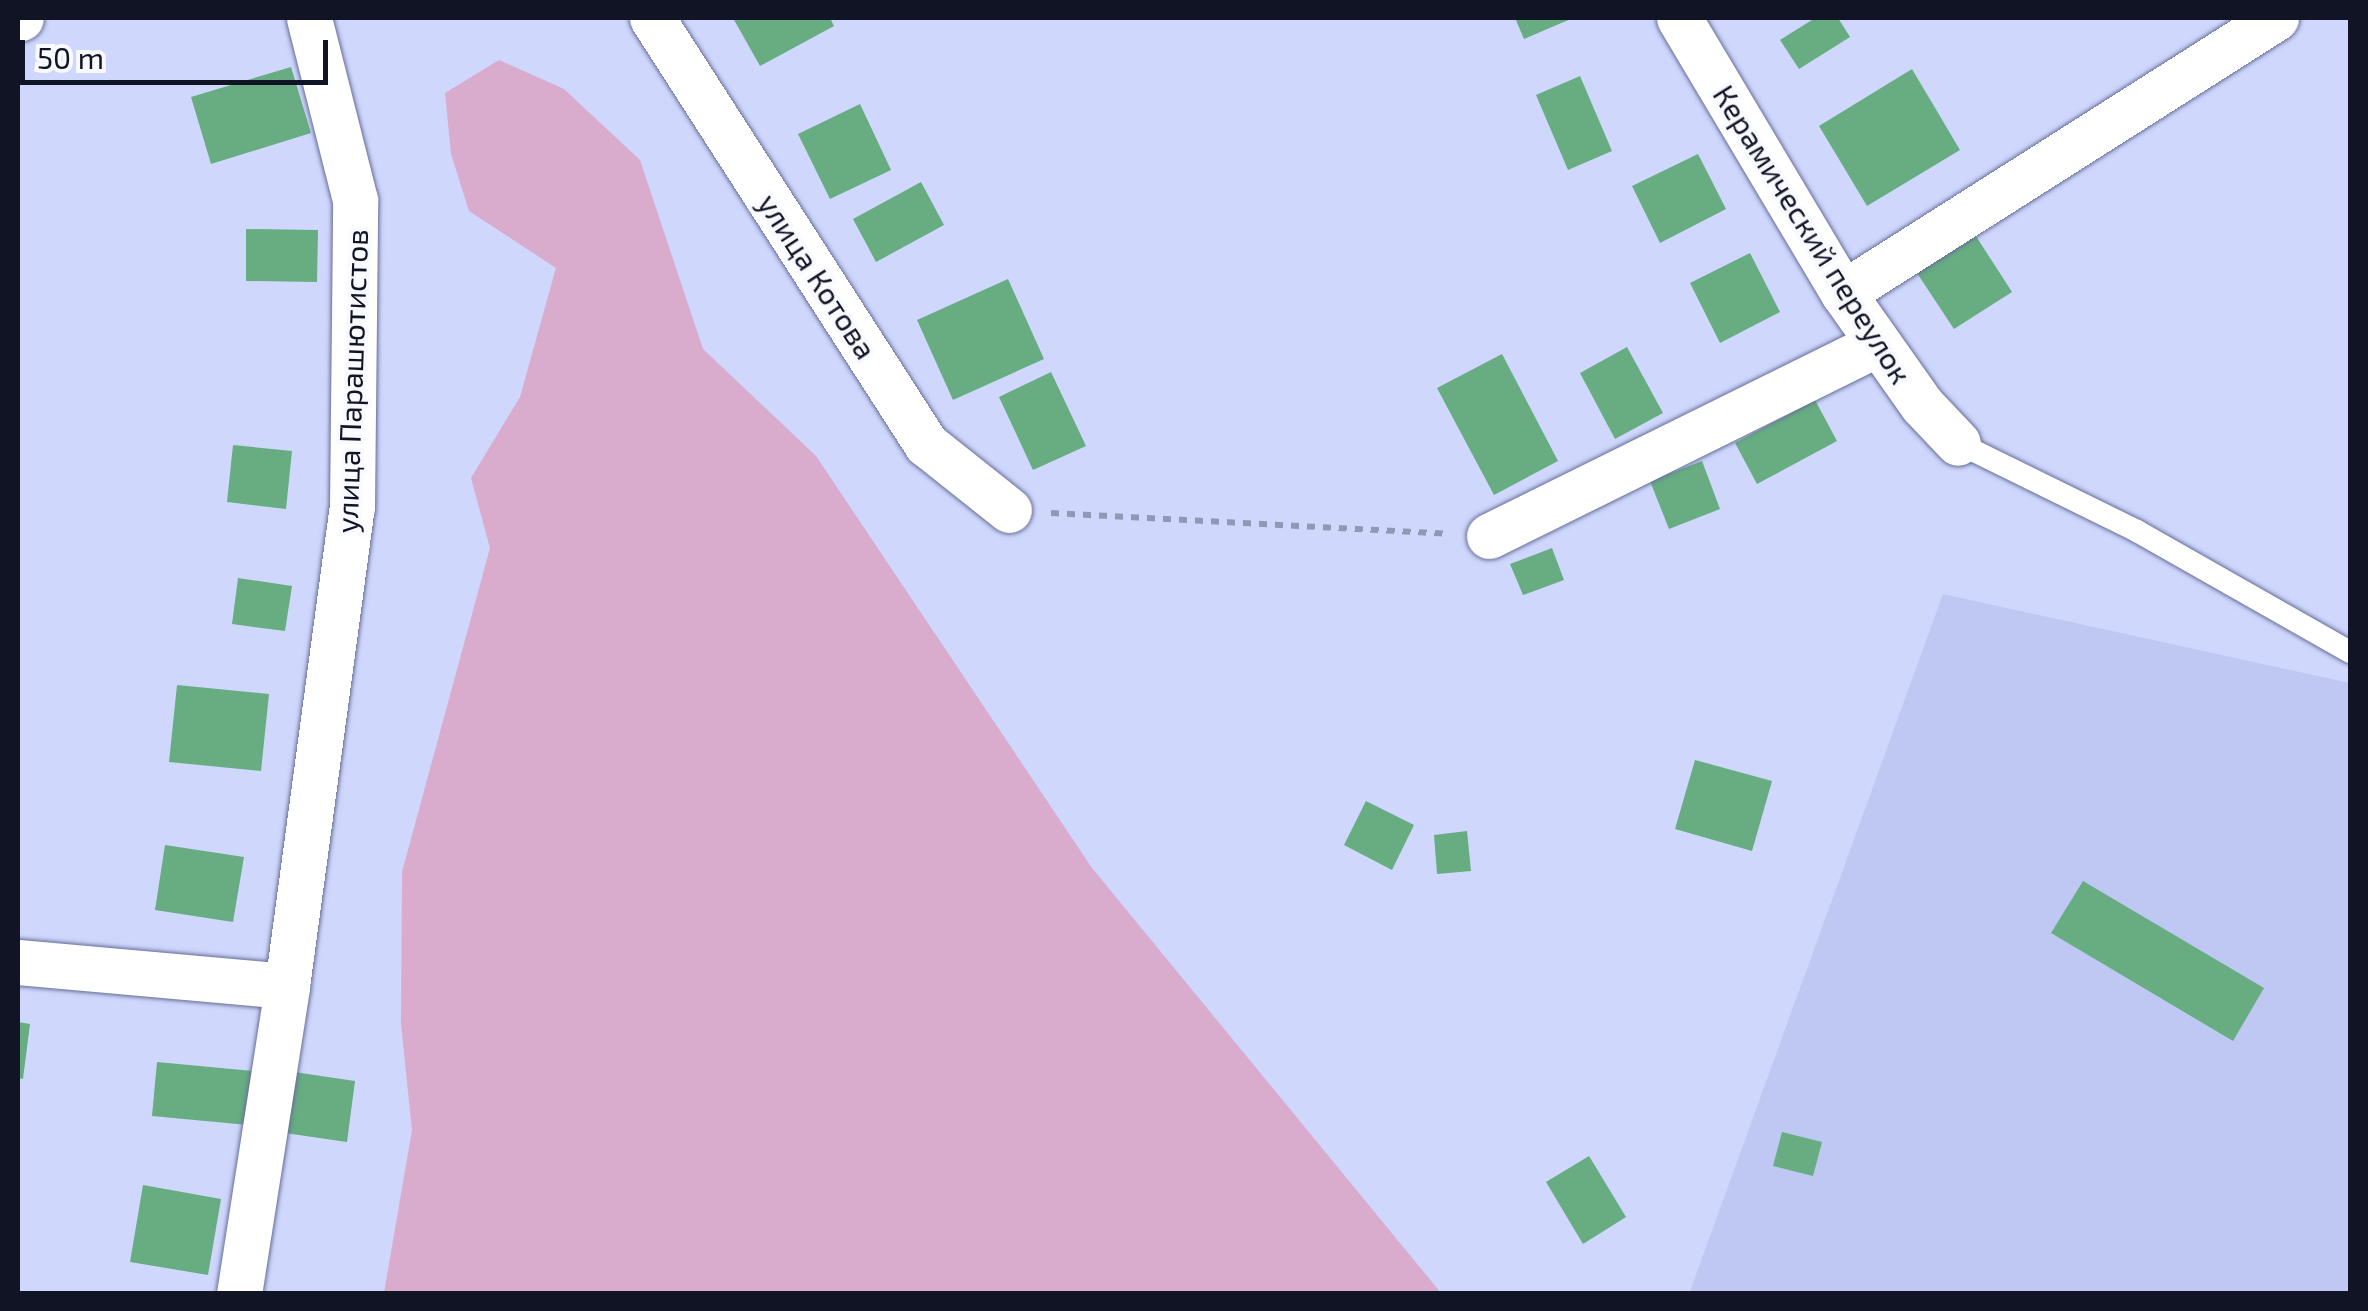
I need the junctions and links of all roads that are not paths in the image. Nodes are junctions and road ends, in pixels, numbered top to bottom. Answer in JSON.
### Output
{"nodes":[{"id":1,"x":309,"y":18,"type":"edge"},
{"id":2,"x":652,"y":18,"type":"edge"},
{"id":3,"x":1679,"y":18,"type":"edge"},
{"id":4,"x":2276,"y":18,"type":"edge"},
{"id":5,"x":1843,"y":293,"type":"junction"},
{"id":6,"x":1877,"y":344,"type":"junction"},
{"id":7,"x":1958,"y":443,"type":"joint"},
{"id":8,"x":1010,"y":510,"type":"road end"},
{"id":9,"x":1489,"y":536,"type":"road end"},
{"id":10,"x":2350,"y":652,"type":"edge"},
{"id":11,"x":18,"y":962,"type":"edge"},
{"id":12,"x":286,"y":986,"type":"junction"},
{"id":13,"x":240,"y":1294,"type":"edge"}],
"edges":[{"from":1,"to":12,"type":"street","name":"улица Парашютистов"},
{"from":2,"to":8,"type":"street","name":"улица Котова"},
{"from":3,"to":5,"type":"street","name":"Керамический переулок"},
{"from":4,"to":5,"type":"street"},
{"from":5,"to":6,"type":"street","name":"Керамический переулок"},
{"from":6,"to":7,"type":"street","name":"Керамический переулок"},
{"from":6,"to":9,"type":"street"},
{"from":7,"to":10,"type":"lane"},
{"from":11,"to":12,"type":"street"},
{"from":12,"to":13,"type":"street","name":"улица Парашютистов"}]}
